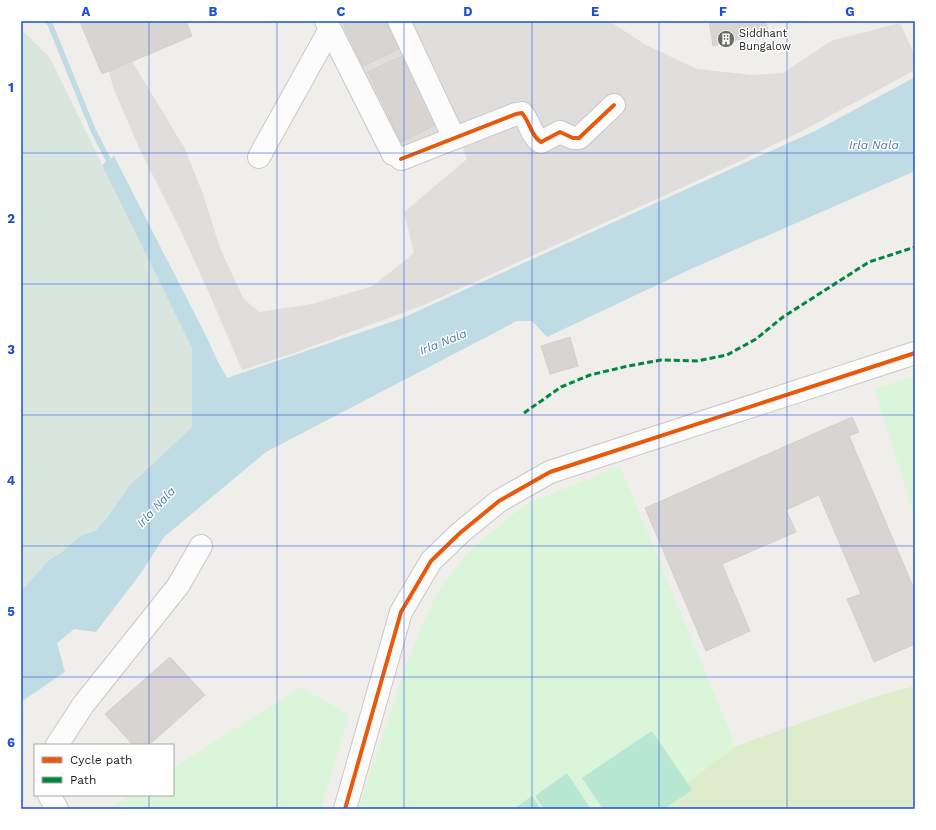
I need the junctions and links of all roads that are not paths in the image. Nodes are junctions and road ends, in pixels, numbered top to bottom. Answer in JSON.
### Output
{"nodes":[{"id":1,"x":399,"y":21,"type":"edge"},
{"id":2,"x":328,"y":25,"type":"edge"},
{"id":3,"x":614,"y":105,"type":"dead end"},
{"id":4,"x":454,"y":138,"type":"junction"},
{"id":5,"x":259,"y":157,"type":"dead end"},
{"id":6,"x":915,"y":352,"type":"edge"},
{"id":7,"x":200,"y":546,"type":"dead end"},
{"id":8,"x":58,"y":744,"type":"edge"},
{"id":9,"x":50,"y":796,"type":"edge"},
{"id":10,"x":57,"y":809,"type":"edge"},
{"id":11,"x":345,"y":809,"type":"edge"}],
"edges":[{"from":1,"to":4,"type":"street"},
{"from":2,"to":4,"type":"street"},
{"from":2,"to":5,"type":"street"},
{"from":3,"to":4,"type":"street"},
{"from":6,"to":11,"type":"street"},
{"from":7,"to":8,"type":"street"},
{"from":9,"to":10,"type":"street"}]}
